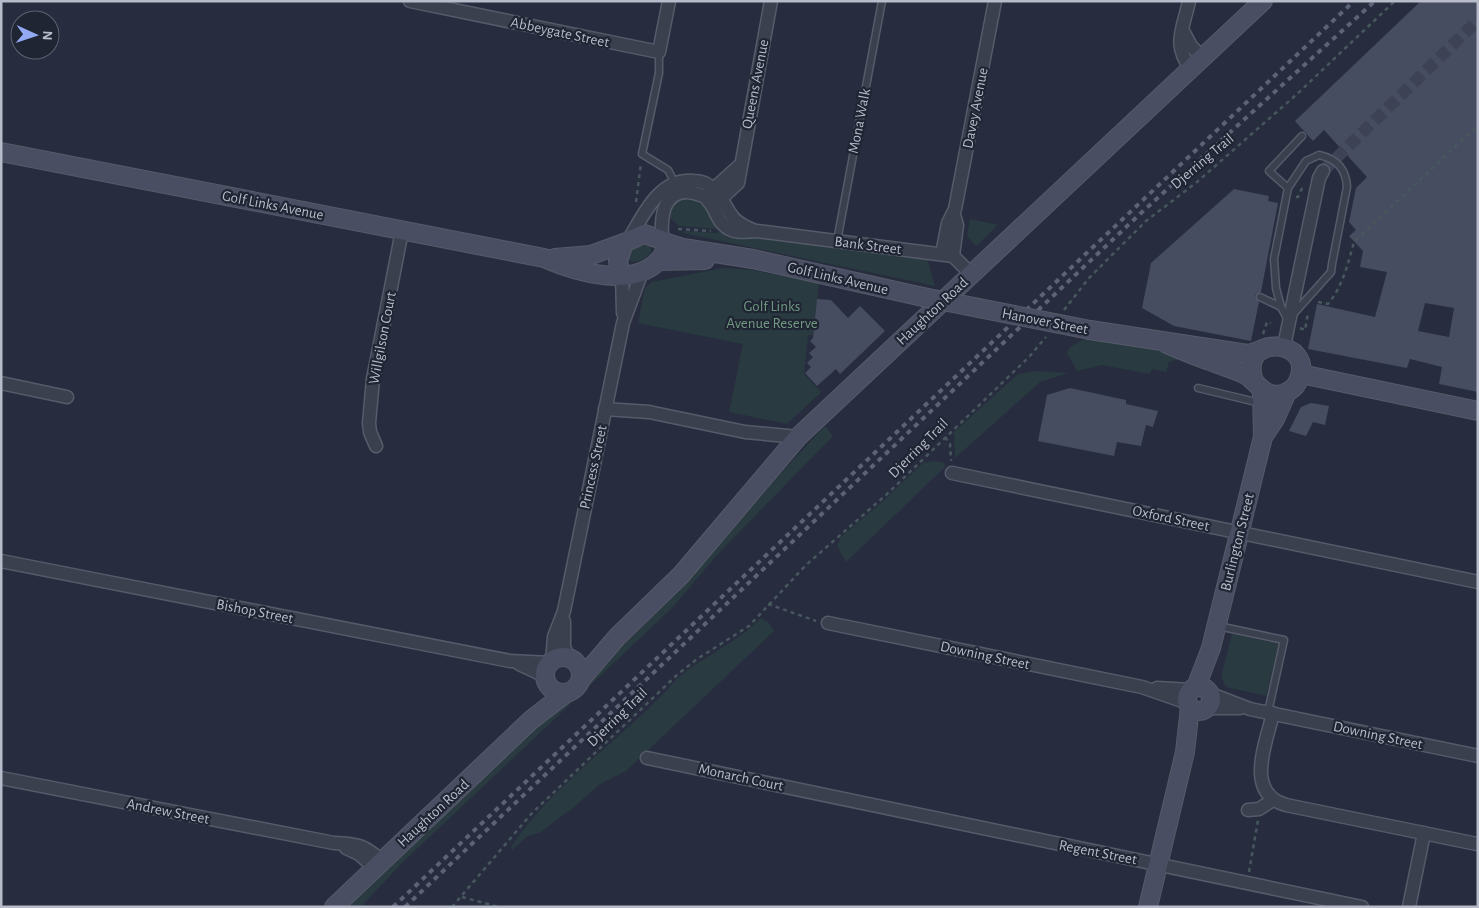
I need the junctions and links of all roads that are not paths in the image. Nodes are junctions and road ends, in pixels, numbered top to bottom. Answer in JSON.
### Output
{"nodes":[{"id":1,"x":410,"y":1,"type":"edge"},
{"id":2,"x":669,"y":1,"type":"edge"},
{"id":3,"x":771,"y":1,"type":"edge"},
{"id":4,"x":882,"y":1,"type":"edge"},
{"id":5,"x":995,"y":1,"type":"edge"},
{"id":6,"x":1189,"y":1,"type":"edge"},
{"id":7,"x":1263,"y":1,"type":"edge"},
{"id":8,"x":659,"y":52,"type":"junction"},
{"id":9,"x":1197,"y":63,"type":"junction"},
{"id":10,"x":1302,"y":136,"type":"dead end"},
{"id":11,"x":1,"y":152,"type":"edge"},
{"id":12,"x":1323,"y":171,"type":"tunnel mouth"},
{"id":13,"x":677,"y":188,"type":"junction"},
{"id":14,"x":1288,"y":188,"type":"junction"},
{"id":15,"x":712,"y":196,"type":"junction"},
{"id":16,"x":402,"y":231,"type":"junction"},
{"id":17,"x":627,"y":241,"type":"junction"},
{"id":18,"x":663,"y":241,"type":"junction"},
{"id":19,"x":836,"y":241,"type":"junction"},
{"id":20,"x":948,"y":255,"type":"junction"},
{"id":21,"x":544,"y":258,"type":"junction"},
{"id":22,"x":753,"y":259,"type":"junction"},
{"id":23,"x":658,"y":261,"type":"junction"},
{"id":24,"x":642,"y":272,"type":"junction"},
{"id":25,"x":971,"y":274,"type":"junction"},
{"id":26,"x":621,"y":275,"type":"junction"},
{"id":27,"x":923,"y":297,"type":"joint"},
{"id":28,"x":1260,"y":297,"type":"dead end"},
{"id":29,"x":1281,"y":307,"type":"junction"},
{"id":30,"x":1288,"y":320,"type":"junction"},
{"id":31,"x":623,"y":323,"type":"junction"},
{"id":32,"x":1167,"y":344,"type":"junction"},
{"id":33,"x":1284,"y":346,"type":"junction"},
{"id":34,"x":1264,"y":349,"type":"junction"},
{"id":35,"x":1301,"y":374,"type":"junction"},
{"id":36,"x":1,"y":383,"type":"edge"},
{"id":37,"x":1198,"y":388,"type":"dead end"},
{"id":38,"x":1260,"y":392,"type":"junction"},
{"id":39,"x":1287,"y":392,"type":"junction"},
{"id":40,"x":68,"y":396,"type":"dead end"},
{"id":41,"x":606,"y":403,"type":"junction"},
{"id":42,"x":1478,"y":411,"type":"edge"},
{"id":43,"x":745,"y":432,"type":"junction"},
{"id":44,"x":798,"y":437,"type":"junction"},
{"id":45,"x":1263,"y":437,"type":"junction"},
{"id":46,"x":376,"y":446,"type":"dead end"},
{"id":47,"x":785,"y":451,"type":"junction"},
{"id":48,"x":952,"y":473,"type":"road end"},
{"id":49,"x":1239,"y":532,"type":"junction"},
{"id":50,"x":1,"y":561,"type":"edge"},
{"id":51,"x":1478,"y":582,"type":"edge"},
{"id":52,"x":564,"y":611,"type":"junction"},
{"id":53,"x":828,"y":623,"type":"road end"},
{"id":54,"x":1217,"y":626,"type":"junction"},
{"id":55,"x":617,"y":637,"type":"junction"},
{"id":56,"x":572,"y":660,"type":"junction"},
{"id":57,"x":549,"y":671,"type":"junction"},
{"id":58,"x":581,"y":680,"type":"junction"},
{"id":59,"x":566,"y":693,"type":"junction"},
{"id":60,"x":1199,"y":699,"type":"junction"},
{"id":61,"x":1270,"y":713,"type":"junction"},
{"id":62,"x":532,"y":720,"type":"junction"},
{"id":63,"x":1478,"y":756,"type":"edge"},
{"id":64,"x":647,"y":758,"type":"dead end"},
{"id":65,"x":1,"y":778,"type":"edge"},
{"id":66,"x":835,"y":797,"type":"joint"},
{"id":67,"x":1273,"y":800,"type":"junction"},
{"id":68,"x":1253,"y":810,"type":"road end"},
{"id":69,"x":1424,"y":833,"type":"junction"},
{"id":70,"x":1477,"y":844,"type":"edge"},
{"id":71,"x":1158,"y":864,"type":"junction"},
{"id":72,"x":378,"y":865,"type":"junction"},
{"id":73,"x":334,"y":907,"type":"edge"},
{"id":74,"x":1148,"y":907,"type":"edge"},
{"id":75,"x":1362,"y":907,"type":"edge"},
{"id":76,"x":1408,"y":907,"type":"edge"}],
"edges":[{"from":1,"to":8,"type":"street","name":"Abbeygate Street"},
{"from":2,"to":8,"type":"street"},
{"from":3,"to":15,"type":"street","name":"Queens Avenue"},
{"from":4,"to":19,"type":"lane","name":"Mona Walk"},
{"from":5,"to":20,"type":"street","name":"Davey Avenue"},
{"from":6,"to":9,"type":"street"},
{"from":7,"to":9,"type":"street","name":"Haughton Road"},
{"from":8,"to":13,"type":"lane"},
{"from":9,"to":25,"type":"street","name":"Haughton Road"},
{"from":10,"to":14,"type":"lane"},
{"from":11,"to":16,"type":"street","name":"Golf Links Avenue"},
{"from":12,"to":30,"type":"street"},
{"from":13,"to":15,"type":"street"},
{"from":13,"to":17,"type":"street"},
{"from":13,"to":18,"type":"street"},
{"from":14,"to":29,"type":"lane"},
{"from":14,"to":30,"type":"lane"},
{"from":15,"to":19,"type":"street","name":"Bank Street"},
{"from":16,"to":21,"type":"street","name":"Golf Links Avenue"},
{"from":16,"to":46,"type":"street","name":"Willgilson Court"},
{"from":17,"to":18,"type":"street"},
{"from":17,"to":21,"type":"street","name":"Golf Links Avenue"},
{"from":17,"to":26,"type":"street"},
{"from":18,"to":22,"type":"street","name":"Golf Links Avenue"},
{"from":18,"to":23,"type":"street"},
{"from":19,"to":20,"type":"street","name":"Bank Street"},
{"from":20,"to":25,"type":"street"},
{"from":21,"to":26,"type":"street","name":"Golf Links Avenue"},
{"from":22,"to":23,"type":"street","name":"Golf Links Avenue"},
{"from":22,"to":27,"type":"street","name":"Golf Links Avenue"},
{"from":23,"to":24,"type":"street"},
{"from":24,"to":26,"type":"street"},
{"from":24,"to":31,"type":"street","name":"Princess Street"},
{"from":25,"to":44,"type":"street","name":"Haughton Road"},
{"from":26,"to":31,"type":"street","name":"Princess Street"},
{"from":27,"to":32,"type":"street","name":"Hanover Street","bridge":true},
{"from":28,"to":29,"type":"lane"},
{"from":29,"to":30,"type":"lane"},
{"from":30,"to":33,"type":"street"},
{"from":31,"to":41,"type":"street","name":"Princess Street"},
{"from":32,"to":34,"type":"street","name":"Hanover Street"},
{"from":32,"to":38,"type":"street","name":"Hanover Street"},
{"from":33,"to":34,"type":"street"},
{"from":33,"to":35,"type":"street"},
{"from":34,"to":38,"type":"street"},
{"from":35,"to":39,"type":"street"},
{"from":35,"to":42,"type":"street"},
{"from":36,"to":40,"type":"street"},
{"from":37,"to":38,"type":"lane"},
{"from":38,"to":39,"type":"street"},
{"from":38,"to":45,"type":"street","name":"Burlington Street"},
{"from":39,"to":45,"type":"street","name":"Burlington Street"},
{"from":41,"to":43,"type":"street"},
{"from":41,"to":52,"type":"street","name":"Princess Street"},
{"from":43,"to":44,"type":"street"},
{"from":43,"to":47,"type":"street"},
{"from":44,"to":47,"type":"street","name":"Haughton Road"},
{"from":45,"to":49,"type":"street","name":"Burlington Street"},
{"from":47,"to":55,"type":"street","name":"Haughton Road"},
{"from":48,"to":49,"type":"street","name":"Oxford Street"},
{"from":49,"to":51,"type":"street","name":"Oxford Street"},
{"from":49,"to":54,"type":"street","name":"Burlington Street"},
{"from":50,"to":57,"type":"street","name":"Bishop Street"},
{"from":52,"to":56,"type":"street","name":"Princess Street"},
{"from":52,"to":57,"type":"street","name":"Princess Street"},
{"from":53,"to":60,"type":"street","name":"Downing Street"},
{"from":54,"to":60,"type":"street","name":"Burlington Street"},
{"from":54,"to":61,"type":"lane"},
{"from":55,"to":56,"type":"street","name":"Haughton Road"},
{"from":55,"to":58,"type":"street","name":"Haughton Road"},
{"from":56,"to":57,"type":"street"},
{"from":56,"to":58,"type":"street"},
{"from":57,"to":59,"type":"street"},
{"from":57,"to":62,"type":"street","name":"Haughton Road"},
{"from":58,"to":59,"type":"street"},
{"from":59,"to":62,"type":"street","name":"Haughton Road"},
{"from":60,"to":61,"type":"street","name":"Downing Street"},
{"from":60,"to":71,"type":"street","name":"Burlington Street"},
{"from":61,"to":63,"type":"street","name":"Downing Street"},
{"from":61,"to":67,"type":"street"},
{"from":62,"to":72,"type":"street","name":"Haughton Road"},
{"from":64,"to":66,"type":"street","name":"Monarch Court"},
{"from":65,"to":72,"type":"street","name":"Andrew Street"},
{"from":66,"to":71,"type":"street","name":"Regent Street"},
{"from":67,"to":68,"type":"street"},
{"from":67,"to":69,"type":"street"},
{"from":69,"to":70,"type":"street"},
{"from":69,"to":76,"type":"street"},
{"from":71,"to":74,"type":"street","name":"Burlington Street"},
{"from":71,"to":75,"type":"street","name":"Regent Street"},
{"from":72,"to":73,"type":"street","name":"Haughton Road"}]}
